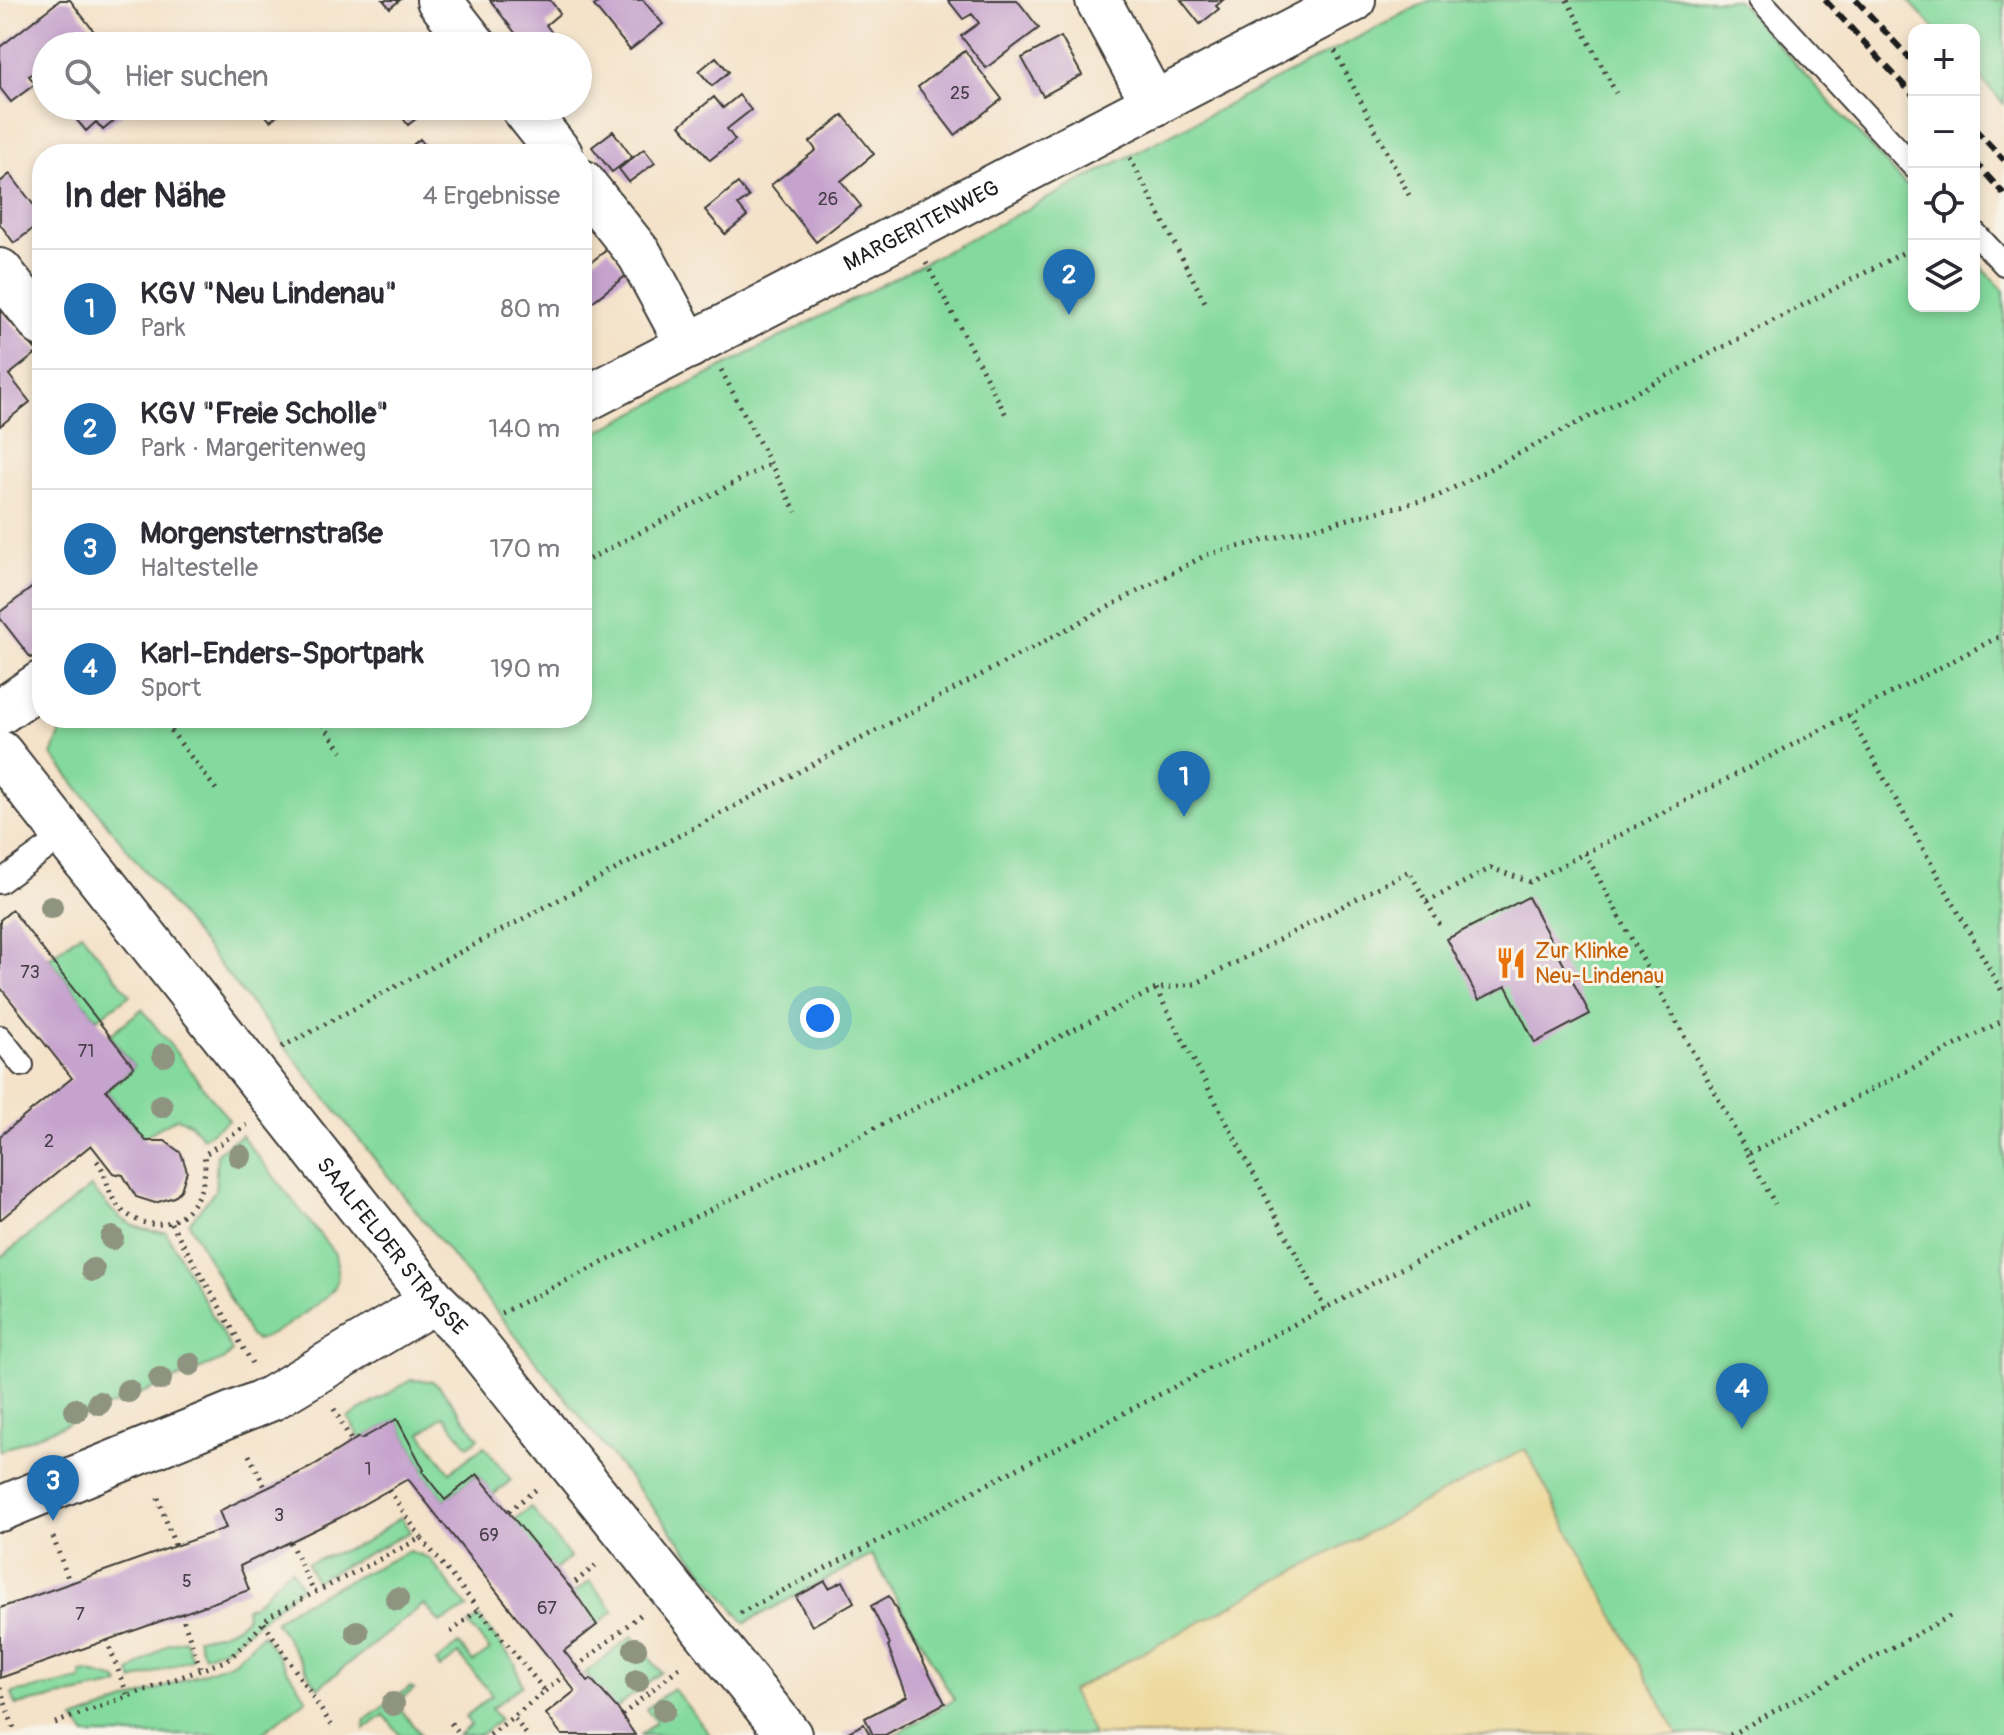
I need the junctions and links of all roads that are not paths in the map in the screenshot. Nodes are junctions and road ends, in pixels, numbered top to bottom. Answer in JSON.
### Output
{"nodes":[{"id":1,"x":439,"y":0,"type":"edge"},
{"id":2,"x":1098,"y":0,"type":"edge"},
{"id":3,"x":1353,"y":0,"type":"edge"},
{"id":4,"x":1760,"y":0,"type":"edge"},
{"id":5,"x":464,"y":32,"type":"edge"},
{"id":6,"x":1154,"y":104,"type":"junction"},
{"id":7,"x":533,"y":120,"type":"edge"},
{"id":8,"x":552,"y":144,"type":"edge"},
{"id":9,"x":1908,"y":160,"type":"edge"},
{"id":10,"x":592,"y":195,"type":"edge"},
{"id":11,"x":1980,"y":238,"type":"edge"},
{"id":12,"x":2004,"y":264,"type":"edge"},
{"id":13,"x":0,"y":271,"type":"edge"},
{"id":14,"x":32,"y":311,"type":"edge"},
{"id":15,"x":696,"y":341,"type":"junction"},
{"id":16,"x":592,"y":396,"type":"edge"},
{"id":17,"x":32,"y":690,"type":"edge"},
{"id":18,"x":0,"y":712,"type":"edge"},
{"id":19,"x":0,"y":753,"type":"edge"},
{"id":20,"x":65,"y":835,"type":"junction"},
{"id":21,"x":0,"y":882,"type":"edge"},
{"id":22,"x":0,"y":1037,"type":"edge"},
{"id":23,"x":22,"y":1065,"type":"dead end"},
{"id":24,"x":434,"y":1301,"type":"junction"},
{"id":25,"x":0,"y":1509,"type":"edge"},
{"id":26,"x":789,"y":1735,"type":"edge"}],
"edges":[{"from":1,"to":5,"type":"street"},
{"from":2,"to":6,"type":"street"},
{"from":3,"to":6,"type":"street","name":"MARGERITENWEG"},
{"from":4,"to":9,"type":"lane"},
{"from":6,"to":15,"type":"street","name":"MARGERITENWEG"},
{"from":7,"to":8,"type":"street"},
{"from":10,"to":15,"type":"street"},
{"from":11,"to":12,"type":"lane"},
{"from":13,"to":14,"type":"street"},
{"from":15,"to":16,"type":"street","name":"MARGERITENWEG"},
{"from":17,"to":18,"type":"street"},
{"from":19,"to":20,"type":"street","name":"SAALFELDER STRASSE"},
{"from":20,"to":21,"type":"lane"},
{"from":20,"to":24,"type":"street","name":"SAALFELDER STRASSE"},
{"from":22,"to":23,"type":"lane"},
{"from":24,"to":25,"type":"street"},
{"from":24,"to":26,"type":"street","name":"SAALFELDER STRASSE"}]}
